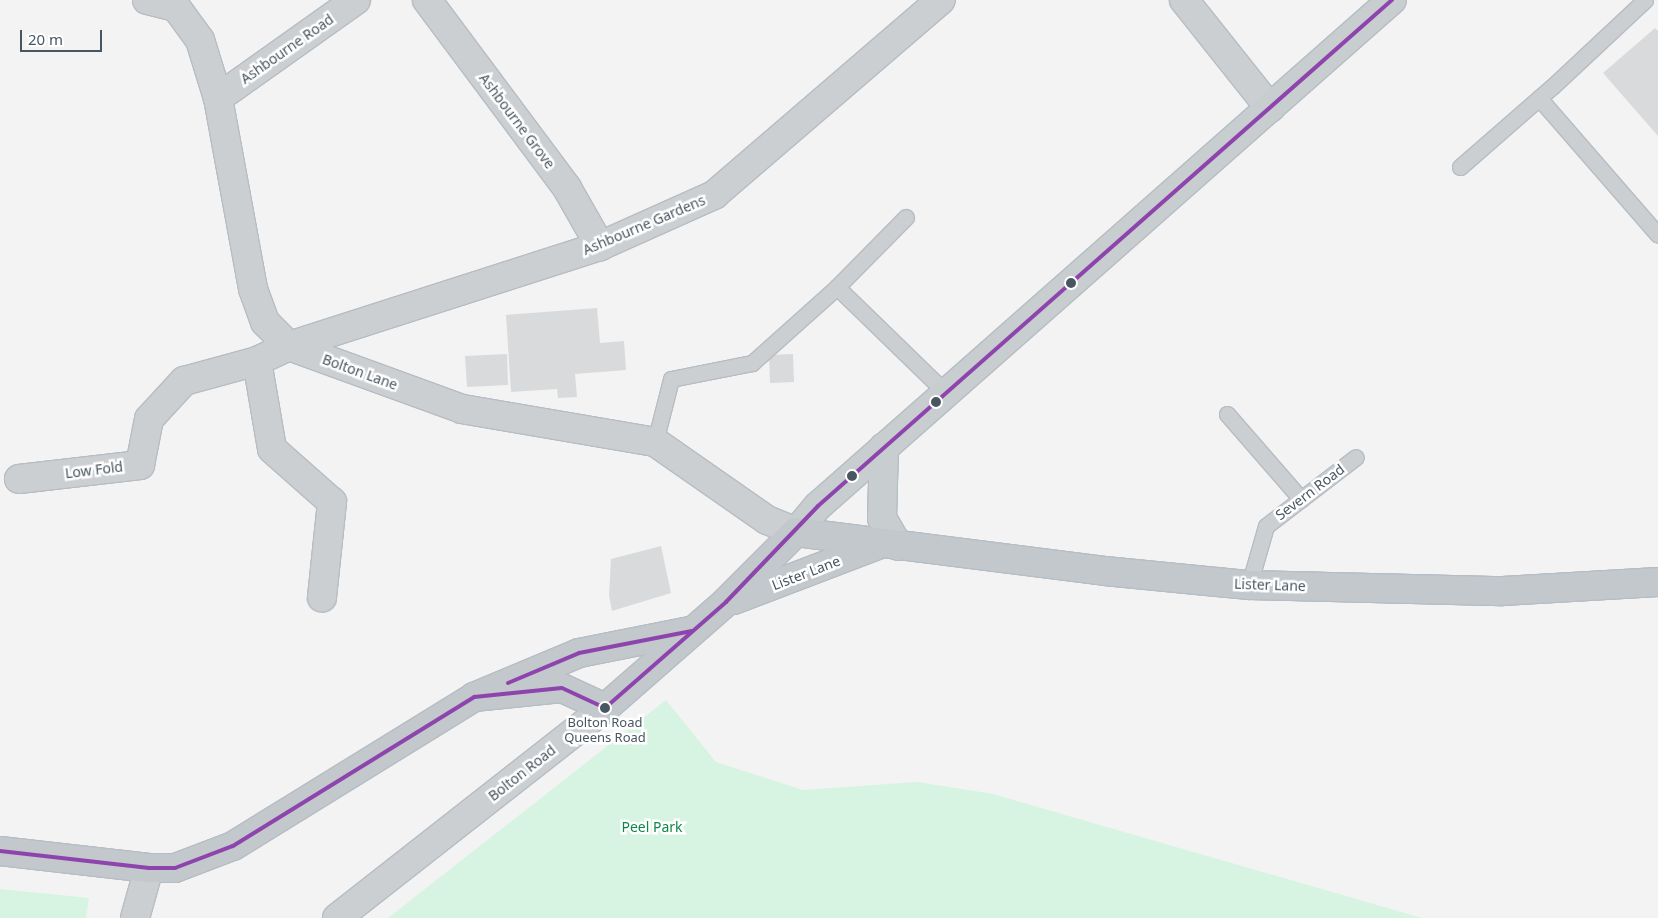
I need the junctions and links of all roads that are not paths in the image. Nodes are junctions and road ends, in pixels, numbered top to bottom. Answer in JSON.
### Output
{"nodes":[{"id":1,"x":147,"y":0,"type":"edge"},
{"id":2,"x":356,"y":0,"type":"edge"},
{"id":3,"x":427,"y":0,"type":"edge"},
{"id":4,"x":941,"y":0,"type":"edge"},
{"id":5,"x":1184,"y":0,"type":"edge"},
{"id":6,"x":1392,"y":0,"type":"edge"},
{"id":7,"x":1645,"y":0,"type":"edge"},
{"id":8,"x":180,"y":4,"type":"edge"},
{"id":9,"x":218,"y":98,"type":"junction"},
{"id":10,"x":1540,"y":98,"type":"junction"},
{"id":11,"x":1270,"y":108,"type":"junction"},
{"id":12,"x":1460,"y":166,"type":"dead end"},
{"id":13,"x":906,"y":216,"type":"dead end"},
{"id":14,"x":1658,"y":235,"type":"edge"},
{"id":15,"x":600,"y":246,"type":"junction"},
{"id":16,"x":837,"y":287,"type":"junction"},
{"id":17,"x":289,"y":346,"type":"junction"},
{"id":18,"x":257,"y":361,"type":"junction"},
{"id":19,"x":946,"y":393,"type":"junction"},
{"id":20,"x":1227,"y":414,"type":"dead end"},
{"id":21,"x":655,"y":442,"type":"junction"},
{"id":22,"x":884,"y":447,"type":"junction"},
{"id":23,"x":1356,"y":458,"type":"dead end"},
{"id":24,"x":18,"y":480,"type":"dead end"},
{"id":25,"x":1301,"y":499,"type":"junction"},
{"id":26,"x":796,"y":532,"type":"junction"},
{"id":27,"x":892,"y":544,"type":"junction"},
{"id":28,"x":1658,"y":582,"type":"edge"},
{"id":29,"x":1249,"y":585,"type":"junction"},
{"id":30,"x":322,"y":597,"type":"dead end"},
{"id":31,"x":726,"y":602,"type":"junction"},
{"id":32,"x":691,"y":631,"type":"junction"},
{"id":33,"x":474,"y":698,"type":"junction"},
{"id":34,"x":605,"y":708,"type":"junction"},
{"id":35,"x":0,"y":851,"type":"edge"},
{"id":36,"x":149,"y":868,"type":"junction"},
{"id":37,"x":135,"y":918,"type":"edge"},
{"id":38,"x":337,"y":918,"type":"edge"}],
"edges":[{"from":1,"to":8,"type":"street","name":"Bolton Lane"},
{"from":2,"to":9,"type":"street","name":"Ashbourne Road"},
{"from":3,"to":15,"type":"street","name":"Ashbourne Grove"},
{"from":4,"to":15,"type":"street","name":"Ashbourne Gardens"},
{"from":5,"to":11,"type":"street"},
{"from":6,"to":11,"type":"main road","name":"Bolton Road"},
{"from":7,"to":10,"type":"lane"},
{"from":8,"to":9,"type":"street","name":"Bolton Lane"},
{"from":9,"to":17,"type":"street","name":"Bolton Lane"},
{"from":10,"to":12,"type":"lane"},
{"from":10,"to":14,"type":"lane"},
{"from":11,"to":19,"type":"main road","name":"Bolton Road"},
{"from":13,"to":16,"type":"lane"},
{"from":15,"to":17,"type":"street","name":"Ashbourne Gardens"},
{"from":16,"to":19,"type":"lane"},
{"from":16,"to":21,"type":"lane"},
{"from":17,"to":18,"type":"street","name":"Low Fold"},
{"from":17,"to":21,"type":"street","name":"Bolton Lane"},
{"from":18,"to":24,"type":"street","name":"Low Fold"},
{"from":18,"to":30,"type":"street"},
{"from":19,"to":22,"type":"main road","name":"Bolton Road"},
{"from":20,"to":25,"type":"lane"},
{"from":21,"to":26,"type":"street","name":"Bolton Lane"},
{"from":22,"to":26,"type":"main road","name":"Bolton Road"},
{"from":22,"to":27,"type":"main road"},
{"from":23,"to":25,"type":"lane","name":"Severn Road"},
{"from":25,"to":29,"type":"lane","name":"Severn Road"},
{"from":26,"to":27,"type":"highway","name":"Lister Lane"},
{"from":26,"to":31,"type":"highway","name":"Bolton Road"},
{"from":27,"to":29,"type":"highway","name":"Lister Lane"},
{"from":27,"to":31,"type":"highway","name":"Lister Lane"},
{"from":28,"to":29,"type":"highway","name":"Lister Lane"},
{"from":31,"to":32,"type":"highway","name":"Bolton Road"},
{"from":32,"to":33,"type":"highway"},
{"from":32,"to":34,"type":"highway","name":"Bolton Road"},
{"from":33,"to":34,"type":"highway"},
{"from":33,"to":36,"type":"highway"},
{"from":34,"to":38,"type":"street","name":"Bolton Road"},
{"from":35,"to":36,"type":"highway"},
{"from":36,"to":37,"type":"street"}]}
